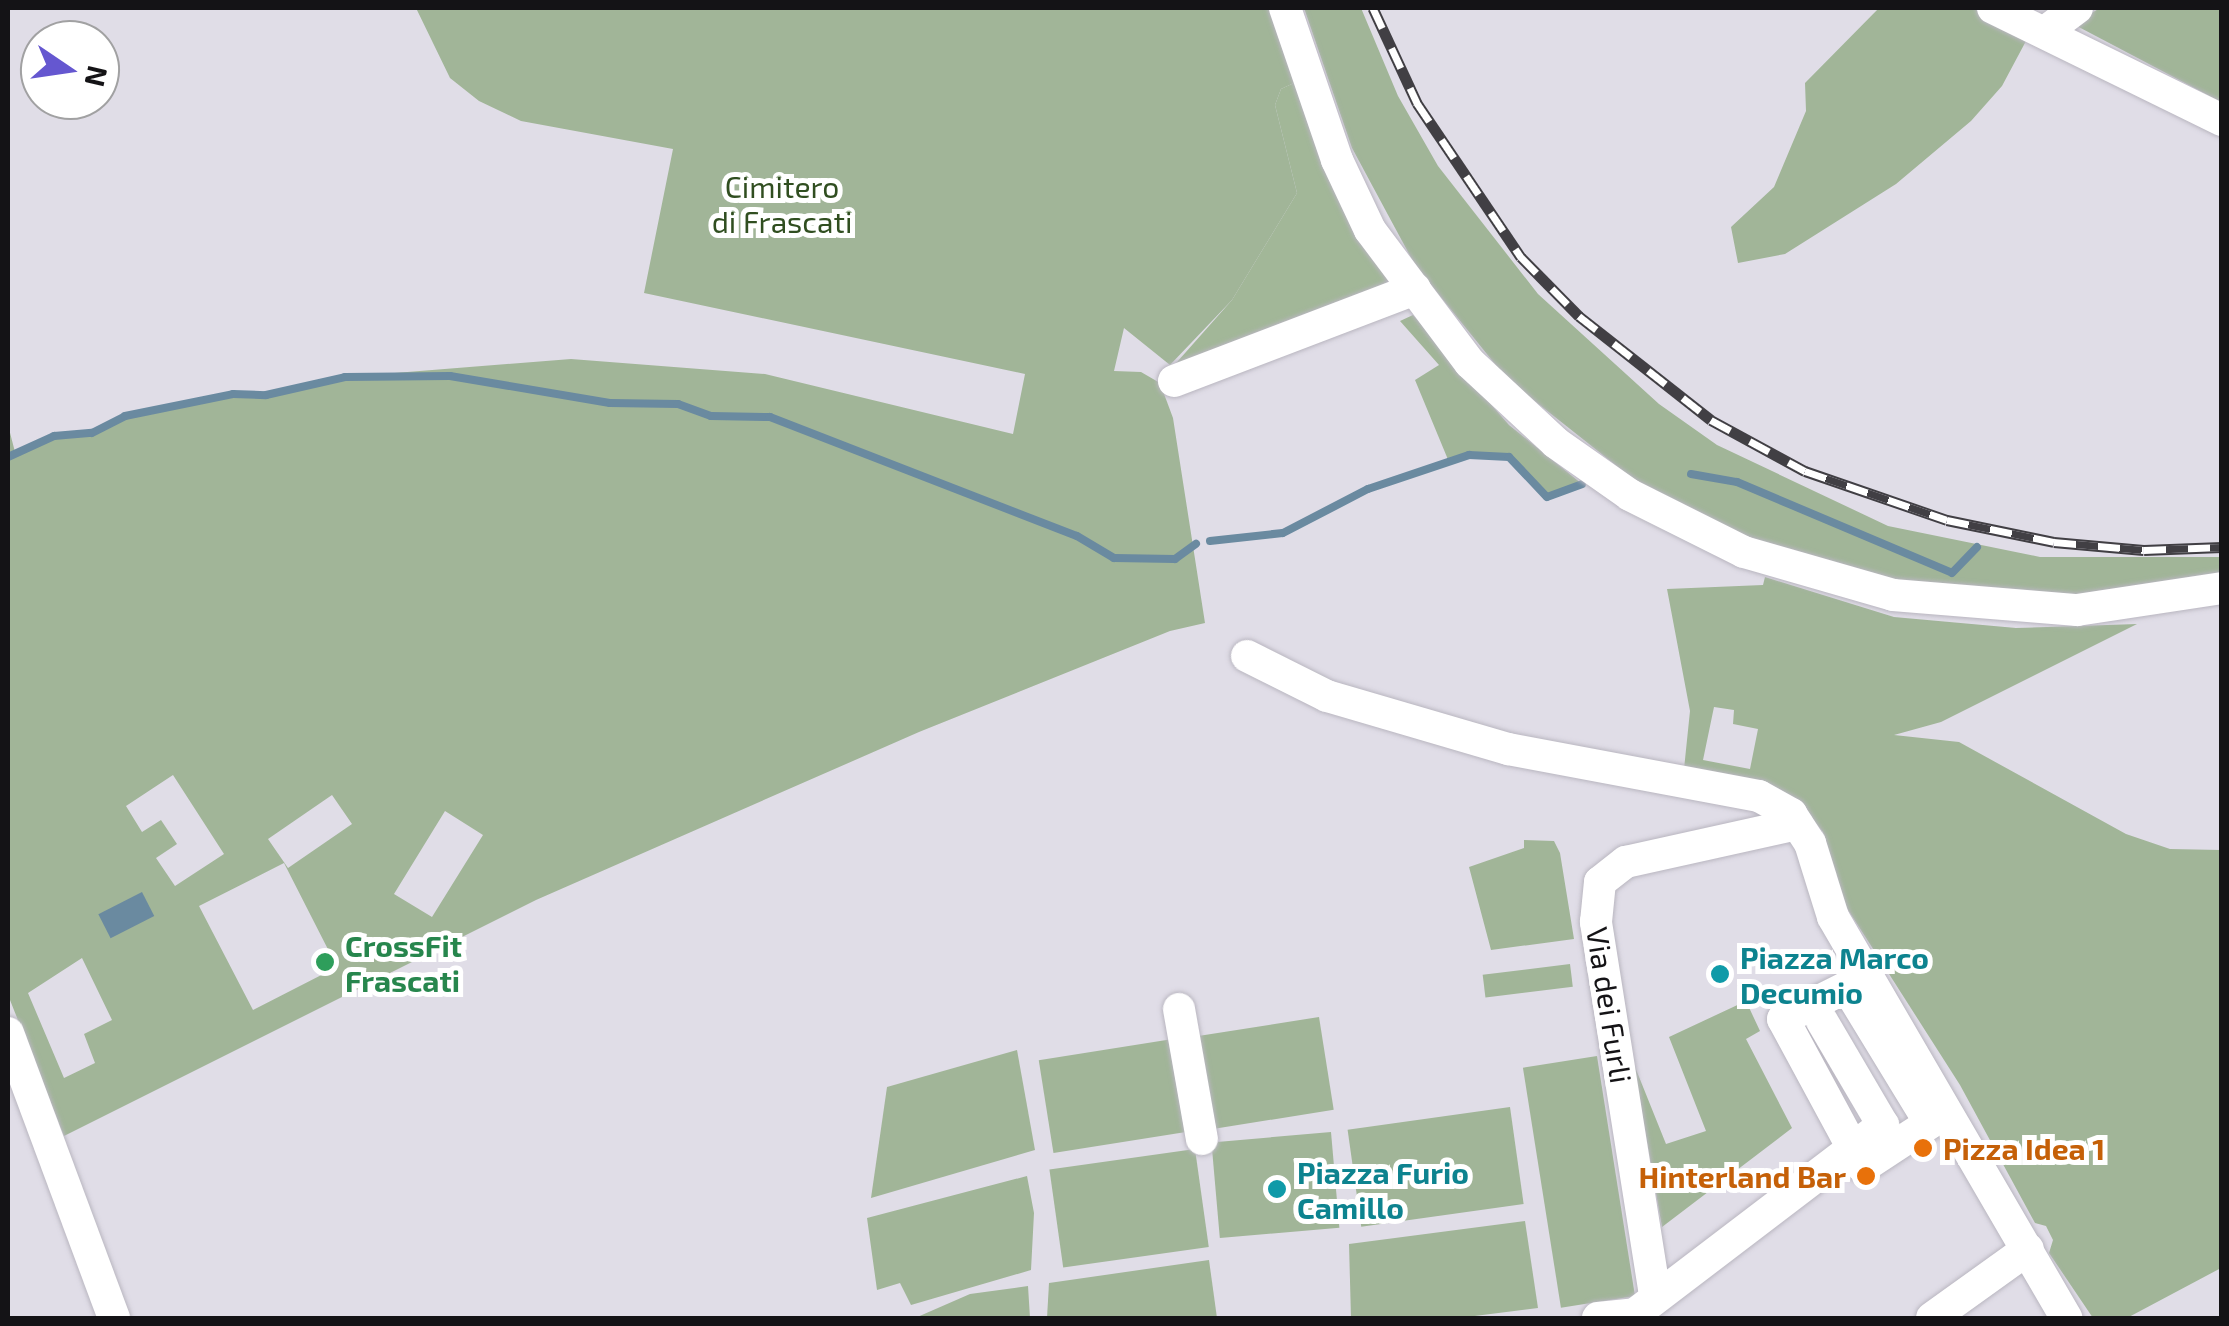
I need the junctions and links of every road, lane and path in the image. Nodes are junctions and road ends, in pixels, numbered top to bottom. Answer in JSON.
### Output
{"nodes":[{"id":1,"x":1285,"y":8,"type":"edge"},
{"id":2,"x":1993,"y":8,"type":"edge"},
{"id":3,"x":2076,"y":8,"type":"edge"},
{"id":4,"x":2044,"y":32,"type":"junction"},
{"id":5,"x":2219,"y":125,"type":"edge"},
{"id":6,"x":1415,"y":289,"type":"junction"},
{"id":7,"x":1174,"y":381,"type":"dead end"},
{"id":8,"x":2222,"y":588,"type":"edge"},
{"id":9,"x":1247,"y":656,"type":"dead end"},
{"id":10,"x":1797,"y":824,"type":"junction"},
{"id":11,"x":1179,"y":1008,"type":"dead end"},
{"id":12,"x":1822,"y":1021,"type":"dead end"},
{"id":13,"x":8,"y":1033,"type":"edge"},
{"id":14,"x":1202,"y":1139,"type":"dead end"},
{"id":15,"x":1852,"y":1147,"type":"junction"},
{"id":16,"x":2028,"y":1248,"type":"junction"},
{"id":17,"x":1650,"y":1297,"type":"edge"},
{"id":18,"x":114,"y":1318,"type":"edge"},
{"id":19,"x":1598,"y":1318,"type":"edge"},
{"id":20,"x":1932,"y":1318,"type":"edge"},
{"id":21,"x":2066,"y":1318,"type":"edge"}],
"edges":[{"from":1,"to":6,"type":"street"},
{"from":2,"to":4,"type":"street"},
{"from":3,"to":4,"type":"street"},
{"from":4,"to":5,"type":"street"},
{"from":6,"to":7,"type":"street"},
{"from":6,"to":8,"type":"street"},
{"from":9,"to":10,"type":"street"},
{"from":10,"to":16,"type":"street"},
{"from":10,"to":17,"type":"street","name":"Via dei Furli"},
{"from":11,"to":14,"type":"street"},
{"from":12,"to":15,"type":"street"},
{"from":13,"to":18,"type":"street"},
{"from":15,"to":15,"type":"street"},
{"from":15,"to":17,"type":"street"},
{"from":16,"to":20,"type":"street"},
{"from":16,"to":21,"type":"street"},
{"from":17,"to":19,"type":"street"}]}
